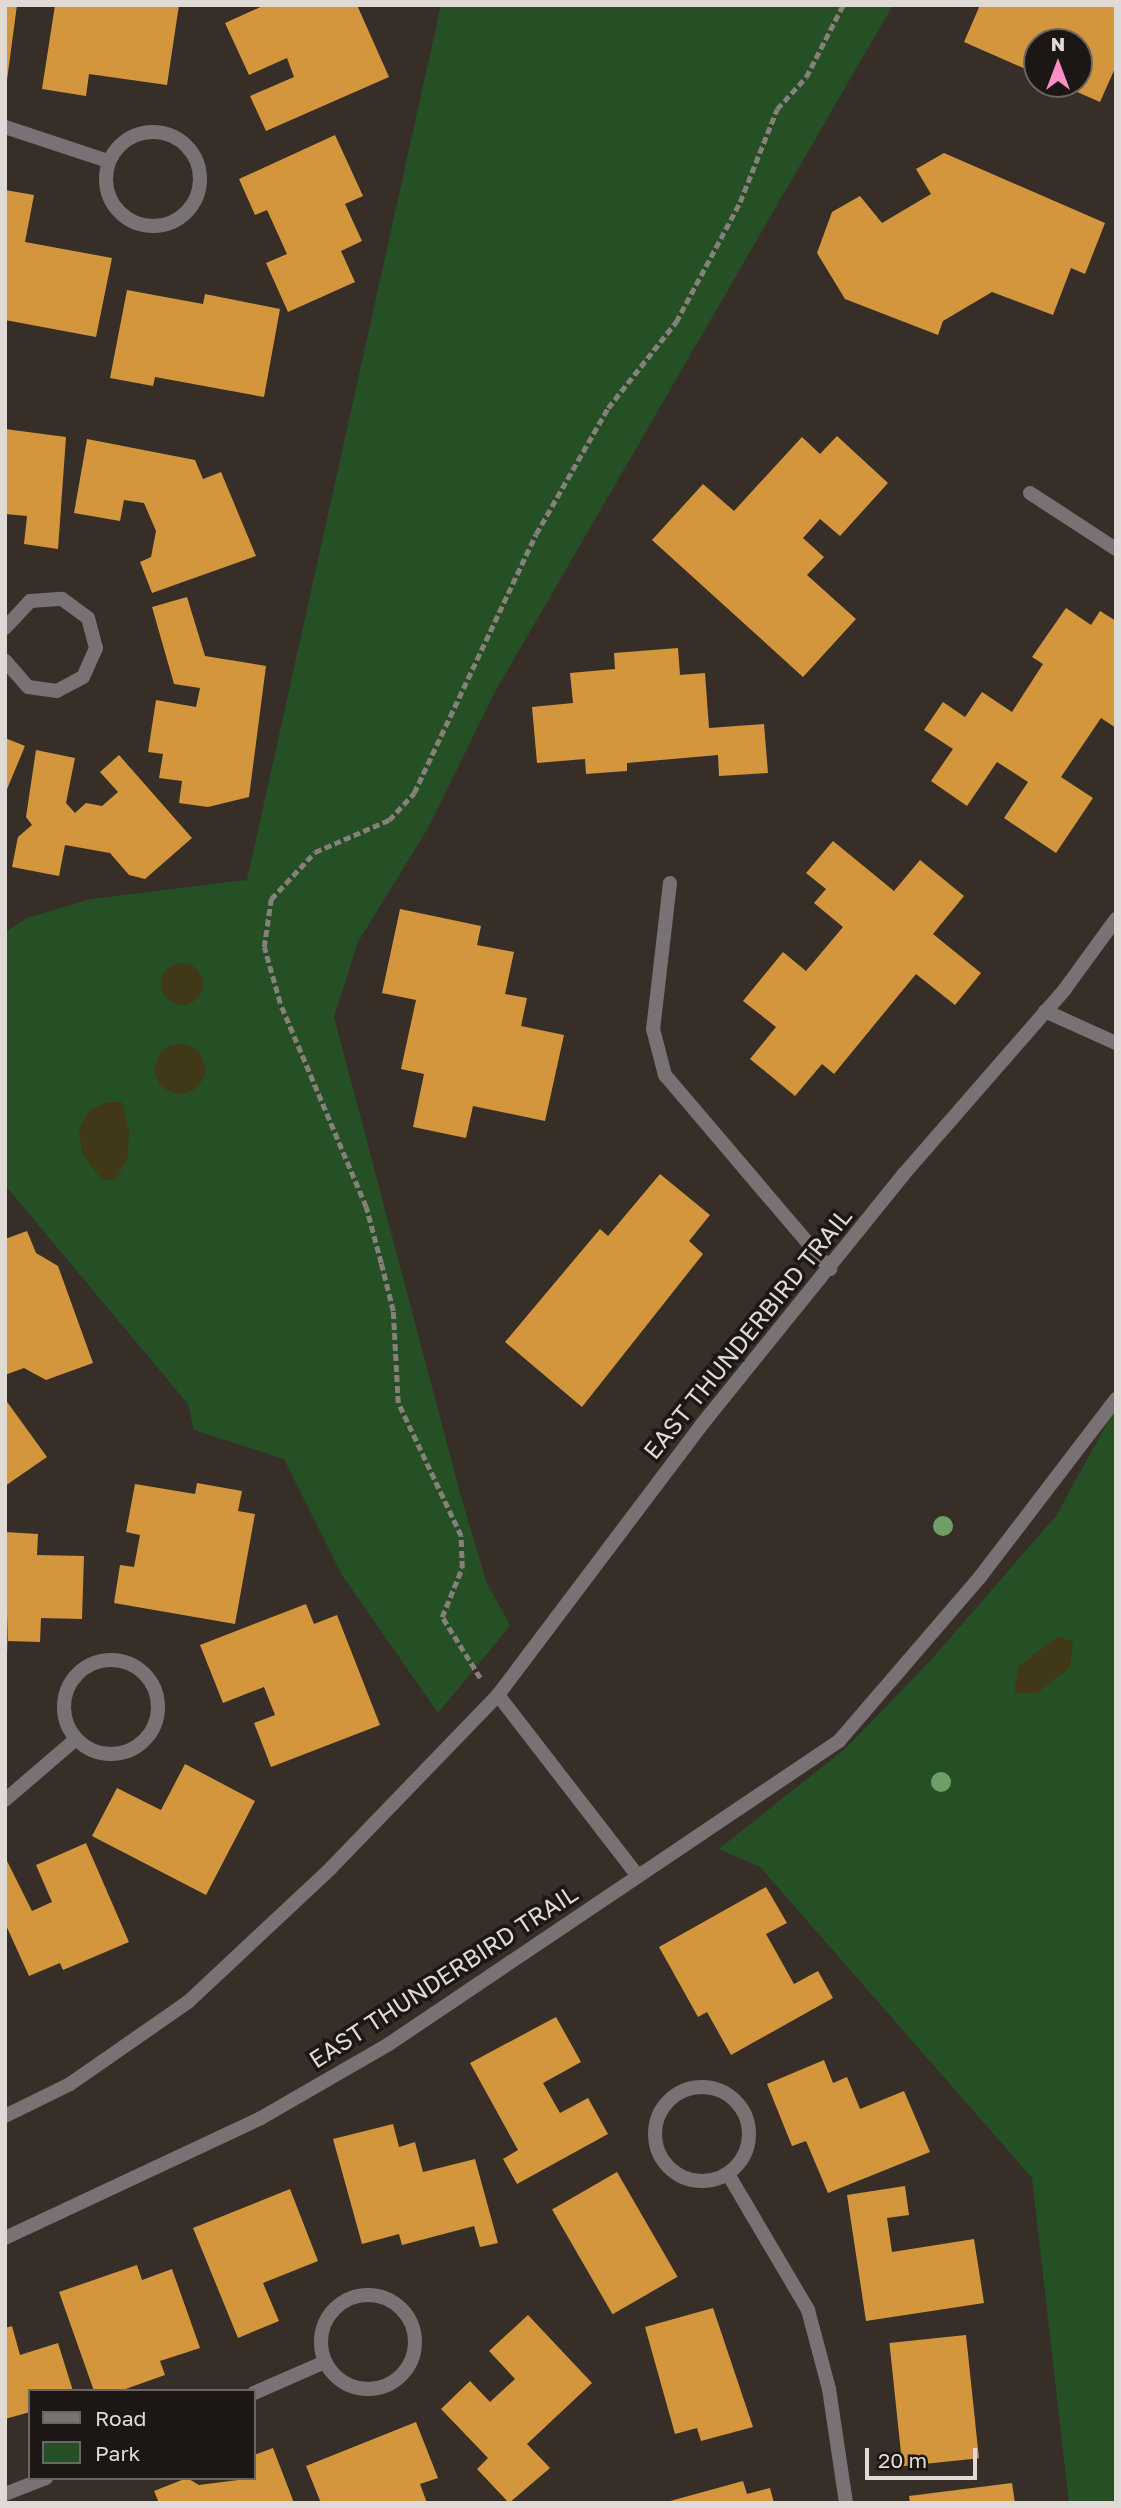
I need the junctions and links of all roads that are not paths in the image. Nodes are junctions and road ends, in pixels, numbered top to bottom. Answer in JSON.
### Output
{"nodes":[{"id":1,"x":5,"y":127,"type":"edge"},
{"id":2,"x":108,"y":161,"type":"junction"},
{"id":3,"x":1030,"y":493,"type":"dead end"},
{"id":4,"x":1116,"y":550,"type":"edge"},
{"id":5,"x":6,"y":624,"type":"edge"},
{"id":6,"x":5,"y":661,"type":"edge"},
{"id":7,"x":670,"y":883,"type":"dead end"},
{"id":8,"x":1116,"y":919,"type":"edge"},
{"id":9,"x":1045,"y":1011,"type":"junction"},
{"id":10,"x":1116,"y":1043,"type":"edge"},
{"id":11,"x":830,"y":1269,"type":"junction"},
{"id":12,"x":1116,"y":1399,"type":"edge"},
{"id":13,"x":498,"y":1695,"type":"junction"},
{"id":14,"x":76,"y":1740,"type":"junction"},
{"id":15,"x":5,"y":1800,"type":"edge"},
{"id":16,"x":637,"y":1875,"type":"junction"},
{"id":17,"x":5,"y":2116,"type":"edge"},
{"id":18,"x":728,"y":2174,"type":"junction"},
{"id":19,"x":5,"y":2238,"type":"edge"},
{"id":20,"x":325,"y":2362,"type":"junction"},
{"id":21,"x":256,"y":2391,"type":"edge"},
{"id":22,"x":41,"y":2480,"type":"edge"},
{"id":23,"x":5,"y":2494,"type":"edge"},
{"id":24,"x":846,"y":2503,"type":"edge"}],
"edges":[{"from":1,"to":2,"type":"street"},
{"from":2,"to":2,"type":"street"},
{"from":3,"to":4,"type":"street"},
{"from":5,"to":6,"type":"street"},
{"from":7,"to":11,"type":"street"},
{"from":8,"to":9,"type":"street","name":"EAST THUNDERBIRD TRAIL"},
{"from":9,"to":10,"type":"street"},
{"from":9,"to":11,"type":"street","name":"EAST THUNDERBIRD TRAIL"},
{"from":11,"to":13,"type":"street","name":"EAST THUNDERBIRD TRAIL"},
{"from":12,"to":16,"type":"street","name":"EAST THUNDERBIRD TRAIL"},
{"from":13,"to":16,"type":"street"},
{"from":13,"to":17,"type":"street","name":"EAST THUNDERBIRD TRAIL"},
{"from":14,"to":14,"type":"street"},
{"from":14,"to":15,"type":"street"},
{"from":16,"to":19,"type":"street","name":"EAST THUNDERBIRD TRAIL"},
{"from":18,"to":18,"type":"street"},
{"from":18,"to":24,"type":"street"},
{"from":20,"to":20,"type":"street"},
{"from":20,"to":21,"type":"street"},
{"from":22,"to":23,"type":"street"}]}
